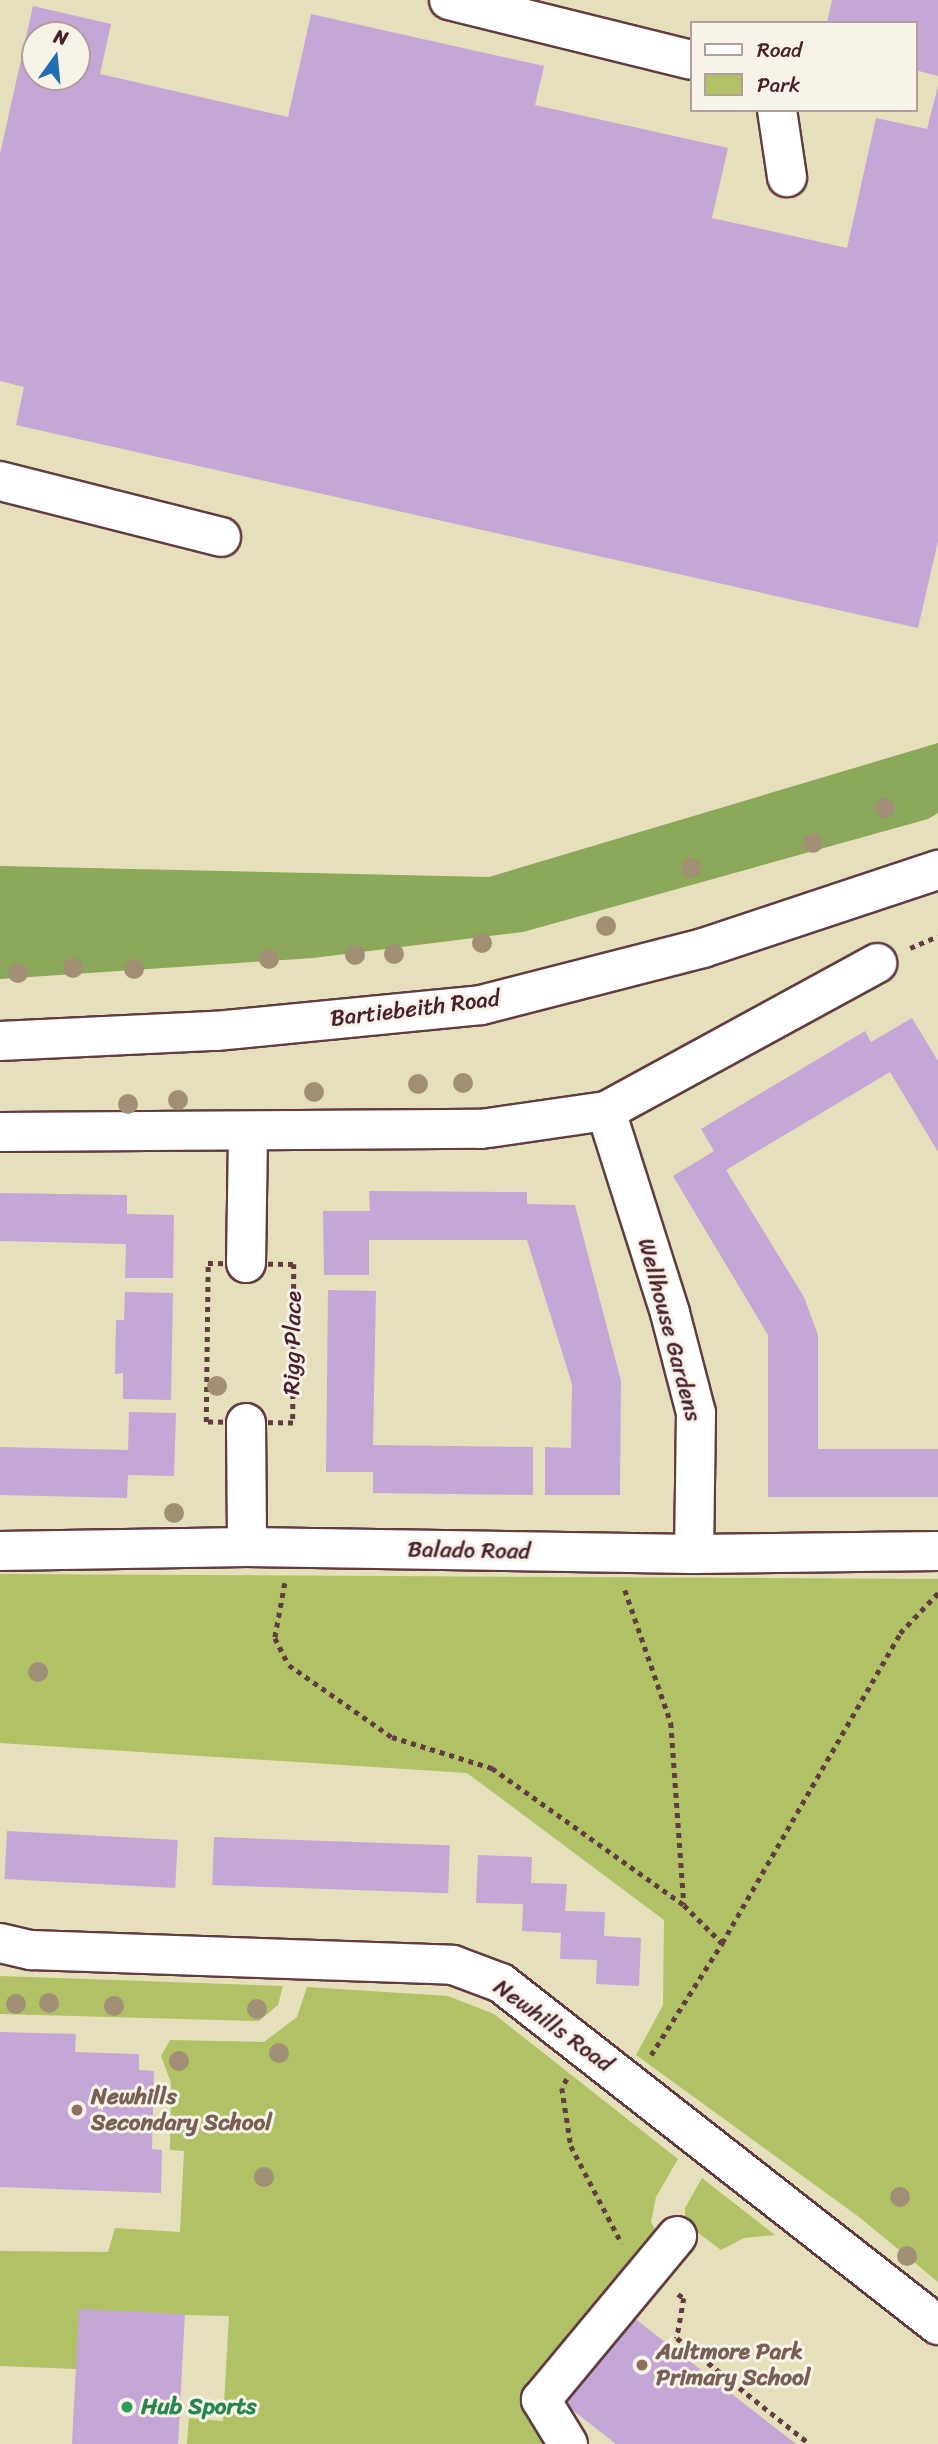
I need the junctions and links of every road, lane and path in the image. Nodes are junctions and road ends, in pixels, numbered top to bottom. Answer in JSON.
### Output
{"nodes":[{"id":1,"x":449,"y":0,"type":"edge"},
{"id":2,"x":690,"y":60,"type":"edge"},
{"id":3,"x":777,"y":112,"type":"edge"},
{"id":4,"x":787,"y":177,"type":"dead end"},
{"id":5,"x":0,"y":481,"type":"edge"},
{"id":6,"x":221,"y":537,"type":"dead end"},
{"id":7,"x":934,"y":880,"type":"edge"},
{"id":8,"x":877,"y":963,"type":"dead end"},
{"id":9,"x":0,"y":1041,"type":"edge"},
{"id":10,"x":606,"y":1111,"type":"junction"},
{"id":11,"x":248,"y":1131,"type":"junction"},
{"id":12,"x":0,"y":1132,"type":"edge"},
{"id":13,"x":246,"y":1264,"type":"junction"},
{"id":14,"x":246,"y":1423,"type":"junction"},
{"id":15,"x":247,"y":1547,"type":"junction"},
{"id":16,"x":292,"y":1548,"type":"junction"},
{"id":17,"x":0,"y":1551,"type":"edge"},
{"id":18,"x":938,"y":1551,"type":"edge"},
{"id":19,"x":612,"y":1553,"type":"junction"},
{"id":20,"x":694,"y":1554,"type":"junction"},
{"id":21,"x":938,"y":1593,"type":"edge"},
{"id":22,"x":684,"y":1905,"type":"junction"},
{"id":23,"x":0,"y":1943,"type":"edge"},
{"id":24,"x":722,"y":1943,"type":"junction"},
{"id":25,"x":632,"y":2084,"type":"junction"},
{"id":26,"x":677,"y":2236,"type":"dead end"},
{"id":27,"x":938,"y":2325,"type":"edge"},
{"id":28,"x":568,"y":2444,"type":"edge"}],
"edges":[{"from":1,"to":2,"type":"street"},
{"from":3,"to":4,"type":"street"},
{"from":5,"to":6,"type":"street"},
{"from":7,"to":9,"type":"street","name":"Bartiebeith Road"},
{"from":8,"to":10,"type":"street"},
{"from":10,"to":11,"type":"street"},
{"from":10,"to":20,"type":"street","name":"Wellhouse Gardens"},
{"from":11,"to":12,"type":"street"},
{"from":11,"to":13,"type":"street"},
{"from":13,"to":14,"type":"path","name":"Rigg Place"},
{"from":13,"to":14,"type":"path","name":"Rigg Place"},
{"from":14,"to":15,"type":"street"},
{"from":15,"to":16,"type":"street","name":"Balado Road"},
{"from":15,"to":17,"type":"street","name":"Balado Road"},
{"from":16,"to":19,"type":"street","name":"Balado Road"},
{"from":16,"to":22,"type":"path"},
{"from":18,"to":20,"type":"street","name":"Balado Road"},
{"from":19,"to":20,"type":"street","name":"Balado Road"},
{"from":19,"to":22,"type":"path"},
{"from":21,"to":24,"type":"path"},
{"from":22,"to":24,"type":"path"},
{"from":23,"to":25,"type":"street","name":"Newhills Road"},
{"from":24,"to":25,"type":"path"},
{"from":25,"to":27,"type":"street","name":"Newhills Road"},
{"from":26,"to":28,"type":"street"}]}
